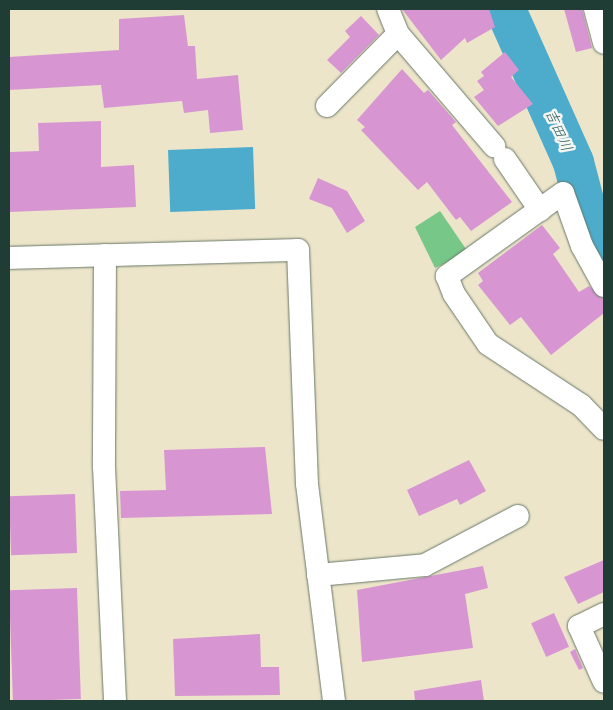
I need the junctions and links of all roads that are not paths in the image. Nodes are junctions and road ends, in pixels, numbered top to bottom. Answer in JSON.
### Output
{"nodes":[{"id":1,"x":388,"y":9,"type":"edge"},
{"id":2,"x":595,"y":9,"type":"edge"},
{"id":3,"x":398,"y":34,"type":"junction"},
{"id":4,"x":604,"y":43,"type":"edge"},
{"id":5,"x":327,"y":106,"type":"dead end"},
{"id":6,"x":540,"y":210,"type":"junction"},
{"id":7,"x":105,"y":255,"type":"junction"},
{"id":8,"x":9,"y":258,"type":"edge"},
{"id":9,"x":604,"y":286,"type":"edge"},
{"id":10,"x":604,"y":430,"type":"edge"},
{"id":11,"x":518,"y":516,"type":"dead end"},
{"id":12,"x":318,"y":575,"type":"junction"},
{"id":13,"x":604,"y":614,"type":"edge"},
{"id":14,"x":604,"y":682,"type":"edge"},
{"id":15,"x":115,"y":701,"type":"edge"},
{"id":16,"x":334,"y":701,"type":"edge"}],
"edges":[{"from":1,"to":3,"type":"street"},
{"from":2,"to":4,"type":"street"},
{"from":3,"to":5,"type":"street"},
{"from":3,"to":6,"type":"street"},
{"from":6,"to":9,"type":"street"},
{"from":6,"to":10,"type":"street"},
{"from":7,"to":8,"type":"street"},
{"from":7,"to":12,"type":"street"},
{"from":7,"to":15,"type":"street"},
{"from":11,"to":12,"type":"street"},
{"from":12,"to":16,"type":"street"},
{"from":13,"to":14,"type":"street"}]}
